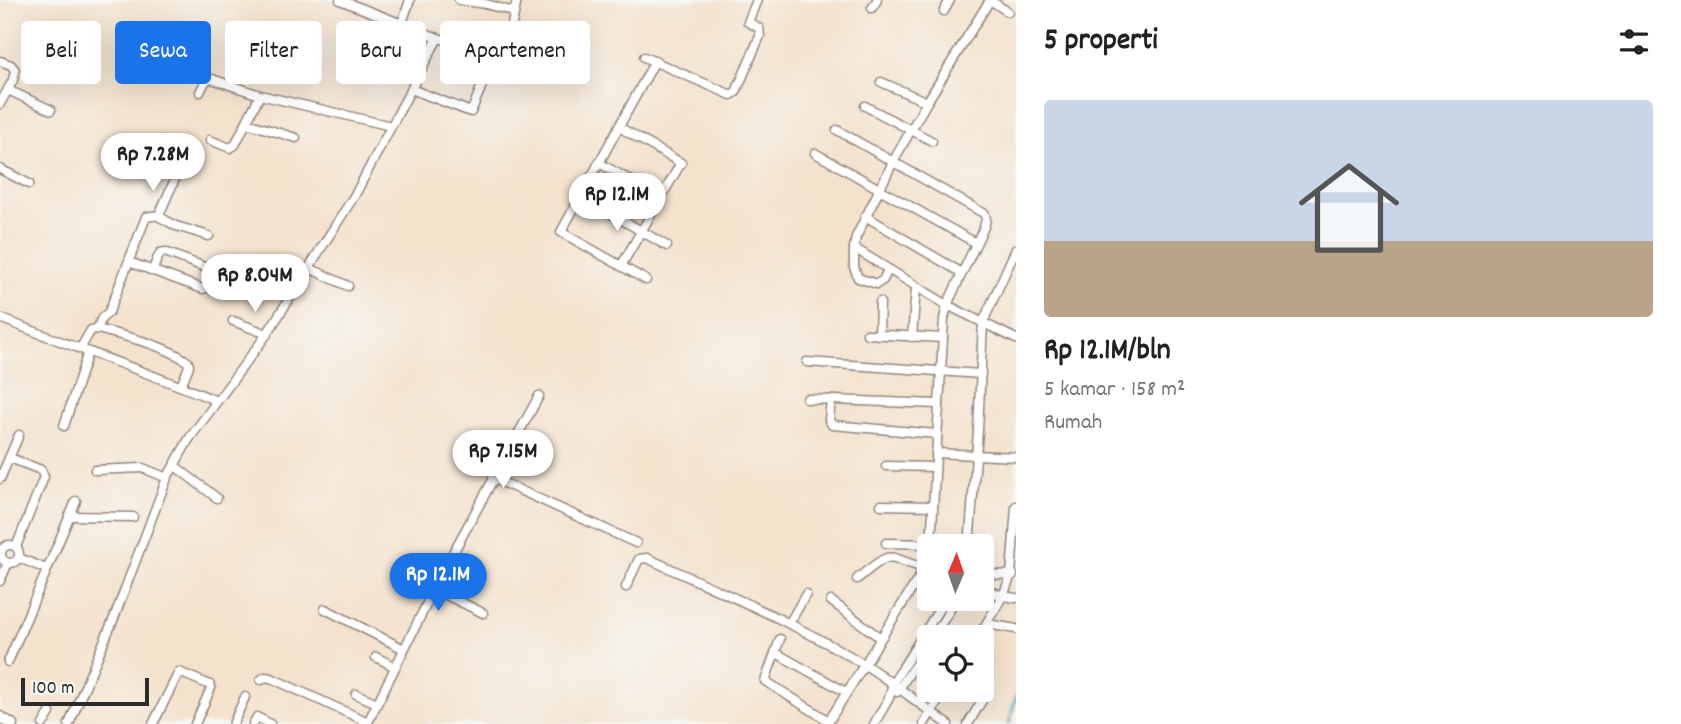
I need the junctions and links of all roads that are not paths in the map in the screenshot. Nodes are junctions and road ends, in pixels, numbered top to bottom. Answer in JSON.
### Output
{"nodes":[{"id":1,"x":340,"y":0,"type":"edge"},
{"id":2,"x":410,"y":0,"type":"edge"},
{"id":3,"x":460,"y":0,"type":"edge"},
{"id":4,"x":517,"y":0,"type":"edge"},
{"id":5,"x":757,"y":0,"type":"edge"},
{"id":6,"x":950,"y":0,"type":"edge"},
{"id":7,"x":990,"y":0,"type":"edge"},
{"id":8,"x":944,"y":11,"type":"dead end"},
{"id":9,"x":514,"y":12,"type":"junction"},
{"id":10,"x":1008,"y":12,"type":"dead end"},
{"id":11,"x":397,"y":21,"type":"edge"},
{"id":12,"x":403,"y":21,"type":"edge"},
{"id":13,"x":512,"y":21,"type":"edge"},
{"id":14,"x":426,"y":33,"type":"edge"},
{"id":15,"x":438,"y":38,"type":"joint"},
{"id":16,"x":644,"y":57,"type":"dead end"},
{"id":17,"x":0,"y":61,"type":"edge"},
{"id":18,"x":654,"y":61,"type":"junction"},
{"id":19,"x":881,"y":82,"type":"dead end"},
{"id":20,"x":483,"y":84,"type":"edge"},
{"id":21,"x":411,"y":89,"type":"junction"},
{"id":22,"x":8,"y":90,"type":"junction"},
{"id":23,"x":200,"y":92,"type":"dead end"},
{"id":24,"x":260,"y":96,"type":"junction"},
{"id":25,"x":927,"y":102,"type":"junction"},
{"id":26,"x":0,"y":104,"type":"edge"},
{"id":27,"x":865,"y":106,"type":"dead end"},
{"id":28,"x":51,"y":110,"type":"dead end"},
{"id":29,"x":247,"y":123,"type":"junction"},
{"id":30,"x":391,"y":126,"type":"junction"},
{"id":31,"x":618,"y":127,"type":"junction"},
{"id":32,"x":911,"y":130,"type":"junction"},
{"id":33,"x":836,"y":131,"type":"dead end"},
{"id":34,"x":296,"y":138,"type":"dead end"},
{"id":35,"x":209,"y":140,"type":"dead end"},
{"id":36,"x":932,"y":141,"type":"dead end"},
{"id":37,"x":816,"y":153,"type":"dead end"},
{"id":38,"x":893,"y":162,"type":"junction"},
{"id":39,"x":599,"y":163,"type":"junction"},
{"id":40,"x":0,"y":169,"type":"edge"},
{"id":41,"x":175,"y":179,"type":"dead end"},
{"id":42,"x":29,"y":184,"type":"dead end"},
{"id":43,"x":879,"y":189,"type":"junction"},
{"id":44,"x":581,"y":196,"type":"junction"},
{"id":45,"x":661,"y":197,"type":"junction"},
{"id":46,"x":158,"y":216,"type":"junction"},
{"id":47,"x":865,"y":216,"type":"junction"},
{"id":48,"x":642,"y":231,"type":"junction"},
{"id":49,"x":209,"y":236,"type":"dead end"},
{"id":50,"x":976,"y":243,"type":"junction"},
{"id":51,"x":667,"y":246,"type":"dead end"},
{"id":52,"x":854,"y":248,"type":"junction"},
{"id":53,"x":1016,"y":249,"type":"edge"},
{"id":54,"x":129,"y":262,"type":"junction"},
{"id":55,"x":621,"y":266,"type":"junction"},
{"id":56,"x":309,"y":268,"type":"junction"},
{"id":57,"x":888,"y":270,"type":"junction"},
{"id":58,"x":152,"y":271,"type":"junction"},
{"id":59,"x":962,"y":273,"type":"junction"},
{"id":60,"x":646,"y":280,"type":"dead end"},
{"id":61,"x":348,"y":286,"type":"dead end"},
{"id":62,"x":916,"y":288,"type":"junction"},
{"id":63,"x":880,"y":302,"type":"dead end"},
{"id":64,"x":947,"y":305,"type":"junction"},
{"id":65,"x":0,"y":318,"type":"edge"},
{"id":66,"x":233,"y":321,"type":"dead end"},
{"id":67,"x":983,"y":322,"type":"junction"},
{"id":68,"x":97,"y":329,"type":"junction"},
{"id":69,"x":267,"y":334,"type":"junction"},
{"id":70,"x":867,"y":334,"type":"dead end"},
{"id":71,"x":879,"y":335,"type":"junction"},
{"id":72,"x":912,"y":337,"type":"junction"},
{"id":73,"x":943,"y":338,"type":"junction"},
{"id":74,"x":1016,"y":339,"type":"edge"},
{"id":75,"x":84,"y":351,"type":"junction"},
{"id":76,"x":807,"y":362,"type":"dead end"},
{"id":77,"x":941,"y":372,"type":"junction"},
{"id":78,"x":981,"y":374,"type":"junction"},
{"id":79,"x":181,"y":386,"type":"junction"},
{"id":80,"x":539,"y":396,"type":"dead end"},
{"id":81,"x":807,"y":399,"type":"dead end"},
{"id":82,"x":831,"y":400,"type":"junction"},
{"id":83,"x":217,"y":401,"type":"junction"},
{"id":84,"x":938,"y":404,"type":"junction"},
{"id":85,"x":64,"y":426,"type":"dead end"},
{"id":86,"x":937,"y":434,"type":"junction"},
{"id":87,"x":19,"y":435,"type":"dead end"},
{"id":88,"x":936,"y":453,"type":"junction"},
{"id":89,"x":976,"y":455,"type":"junction"},
{"id":90,"x":1016,"y":457,"type":"edge"},
{"id":91,"x":10,"y":458,"type":"junction"},
{"id":92,"x":175,"y":466,"type":"junction"},
{"id":93,"x":886,"y":466,"type":"dead end"},
{"id":94,"x":935,"y":467,"type":"junction"},
{"id":95,"x":94,"y":470,"type":"dead end"},
{"id":96,"x":167,"y":478,"type":"junction"},
{"id":97,"x":492,"y":478,"type":"junction"},
{"id":98,"x":0,"y":480,"type":"edge"},
{"id":99,"x":217,"y":498,"type":"dead end"},
{"id":100,"x":76,"y":500,"type":"dead end"},
{"id":101,"x":881,"y":505,"type":"dead end"},
{"id":102,"x":933,"y":506,"type":"junction"},
{"id":103,"x":1016,"y":506,"type":"edge"},
{"id":104,"x":69,"y":516,"type":"junction"},
{"id":105,"x":133,"y":517,"type":"dead end"},
{"id":106,"x":931,"y":534,"type":"edge"},
{"id":107,"x":970,"y":534,"type":"edge"},
{"id":108,"x":636,"y":543,"type":"dead end"},
{"id":109,"x":886,"y":543,"type":"dead end"},
{"id":110,"x":16,"y":547,"type":"junction"},
{"id":111,"x":917,"y":547,"type":"edge"},
{"id":112,"x":1,"y":550,"type":"edge"},
{"id":113,"x":19,"y":558,"type":"junction"},
{"id":114,"x":8,"y":563,"type":"junction"},
{"id":115,"x":917,"y":565,"type":"edge"},
{"id":116,"x":46,"y":569,"type":"junction"},
{"id":117,"x":994,"y":574,"type":"edge"},
{"id":118,"x":1014,"y":575,"type":"edge"},
{"id":119,"x":856,"y":579,"type":"dead end"},
{"id":120,"x":0,"y":581,"type":"edge"},
{"id":121,"x":917,"y":583,"type":"edge"},
{"id":122,"x":625,"y":587,"type":"dead end"},
{"id":123,"x":434,"y":589,"type":"junction"},
{"id":124,"x":994,"y":593,"type":"edge"},
{"id":125,"x":806,"y":594,"type":"dead end"},
{"id":126,"x":1003,"y":596,"type":"junction"},
{"id":127,"x":1016,"y":598,"type":"edge"},
{"id":128,"x":831,"y":601,"type":"dead end"},
{"id":129,"x":325,"y":609,"type":"dead end"},
{"id":130,"x":938,"y":611,"type":"edge"},
{"id":131,"x":483,"y":613,"type":"dead end"},
{"id":132,"x":789,"y":624,"type":"junction"},
{"id":133,"x":986,"y":624,"type":"joint"},
{"id":134,"x":1016,"y":629,"type":"edge"},
{"id":135,"x":879,"y":637,"type":"junction"},
{"id":136,"x":780,"y":639,"type":"dead end"},
{"id":137,"x":404,"y":649,"type":"junction"},
{"id":138,"x":776,"y":653,"type":"junction"},
{"id":139,"x":376,"y":657,"type":"dead end"},
{"id":140,"x":8,"y":662,"type":"dead end"},
{"id":141,"x":917,"y":663,"type":"edge"},
{"id":142,"x":863,"y":664,"type":"junction"},
{"id":143,"x":395,"y":667,"type":"junction"},
{"id":144,"x":261,"y":680,"type":"dead end"},
{"id":145,"x":893,"y":683,"type":"junction"},
{"id":146,"x":901,"y":689,"type":"junction"},
{"id":147,"x":846,"y":692,"type":"junction"},
{"id":148,"x":356,"y":694,"type":"dead end"},
{"id":149,"x":245,"y":697,"type":"dead end"},
{"id":150,"x":889,"y":698,"type":"junction"},
{"id":151,"x":938,"y":702,"type":"edge"},
{"id":152,"x":980,"y":702,"type":"edge"},
{"id":153,"x":377,"y":703,"type":"junction"},
{"id":154,"x":932,"y":712,"type":"junction"},
{"id":155,"x":50,"y":713,"type":"dead end"},
{"id":156,"x":0,"y":717,"type":"edge"},
{"id":157,"x":828,"y":722,"type":"edge"},
{"id":158,"x":367,"y":723,"type":"edge"},
{"id":159,"x":12,"y":724,"type":"edge"},
{"id":160,"x":43,"y":724,"type":"edge"},
{"id":161,"x":69,"y":724,"type":"edge"},
{"id":162,"x":153,"y":724,"type":"edge"},
{"id":163,"x":195,"y":724,"type":"edge"},
{"id":164,"x":233,"y":724,"type":"edge"},
{"id":165,"x":253,"y":724,"type":"edge"},
{"id":166,"x":270,"y":724,"type":"edge"},
{"id":167,"x":874,"y":724,"type":"edge"},
{"id":168,"x":924,"y":724,"type":"edge"},
{"id":169,"x":947,"y":724,"type":"edge"},
{"id":170,"x":968,"y":724,"type":"edge"}],
"edges":[{"from":1,"to":11,"type":"street"},
{"from":2,"to":12,"type":"street"},
{"from":3,"to":9,"type":"street"},
{"from":4,"to":9,"type":"street"},
{"from":5,"to":18,"type":"street"},
{"from":6,"to":8,"type":"street"},
{"from":7,"to":10,"type":"street"},
{"from":7,"to":25,"type":"street"},
{"from":9,"to":13,"type":"street"},
{"from":14,"to":15,"type":"street"},
{"from":15,"to":21,"type":"street"},
{"from":16,"to":18,"type":"street"},
{"from":17,"to":22,"type":"street"},
{"from":18,"to":31,"type":"street"},
{"from":19,"to":25,"type":"street"},
{"from":20,"to":21,"type":"street"},
{"from":21,"to":30,"type":"street"},
{"from":22,"to":26,"type":"street"},
{"from":22,"to":28,"type":"street"},
{"from":23,"to":24,"type":"street"},
{"from":24,"to":29,"type":"street"},
{"from":24,"to":30,"type":"street"},
{"from":25,"to":32,"type":"street"},
{"from":27,"to":32,"type":"street"},
{"from":29,"to":34,"type":"street"},
{"from":29,"to":35,"type":"street"},
{"from":30,"to":56,"type":"street"},
{"from":31,"to":39,"type":"street"},
{"from":31,"to":45,"type":"street"},
{"from":32,"to":36,"type":"street"},
{"from":32,"to":38,"type":"street"},
{"from":33,"to":38,"type":"street"},
{"from":37,"to":43,"type":"street"},
{"from":38,"to":43,"type":"street"},
{"from":38,"to":50,"type":"street"},
{"from":39,"to":44,"type":"street"},
{"from":39,"to":45,"type":"street"},
{"from":40,"to":42,"type":"street"},
{"from":41,"to":46,"type":"street"},
{"from":43,"to":47,"type":"street"},
{"from":43,"to":50,"type":"street"},
{"from":44,"to":48,"type":"street"},
{"from":44,"to":55,"type":"street"},
{"from":45,"to":48,"type":"street"},
{"from":46,"to":49,"type":"street"},
{"from":46,"to":54,"type":"street"},
{"from":47,"to":52,"type":"street"},
{"from":47,"to":59,"type":"street"},
{"from":48,"to":51,"type":"street"},
{"from":48,"to":55,"type":"street"},
{"from":50,"to":59,"type":"street"},
{"from":52,"to":57,"type":"street"},
{"from":52,"to":57,"type":"street"},
{"from":53,"to":67,"type":"street"},
{"from":54,"to":58,"type":"street"},
{"from":54,"to":68,"type":"street"},
{"from":55,"to":60,"type":"street"},
{"from":56,"to":61,"type":"street"},
{"from":56,"to":69,"type":"street"},
{"from":57,"to":62,"type":"street"},
{"from":58,"to":58,"type":"street"},
{"from":59,"to":64,"type":"street"},
{"from":62,"to":64,"type":"street"},
{"from":62,"to":72,"type":"street"},
{"from":63,"to":71,"type":"street"},
{"from":64,"to":67,"type":"street"},
{"from":64,"to":73,"type":"street"},
{"from":65,"to":75,"type":"street"},
{"from":66,"to":69,"type":"street"},
{"from":67,"to":74,"type":"street"},
{"from":67,"to":78,"type":"street"},
{"from":68,"to":75,"type":"street"},
{"from":68,"to":79,"type":"street"},
{"from":69,"to":83,"type":"street"},
{"from":70,"to":71,"type":"street"},
{"from":71,"to":72,"type":"street"},
{"from":72,"to":73,"type":"street"},
{"from":73,"to":77,"type":"street"},
{"from":75,"to":79,"type":"street"},
{"from":75,"to":85,"type":"street"},
{"from":76,"to":77,"type":"street"},
{"from":77,"to":78,"type":"street"},
{"from":77,"to":84,"type":"street"},
{"from":78,"to":89,"type":"street"},
{"from":79,"to":83,"type":"street"},
{"from":80,"to":97,"type":"street"},
{"from":81,"to":82,"type":"street"},
{"from":82,"to":84,"type":"street"},
{"from":82,"to":86,"type":"street"},
{"from":83,"to":92,"type":"street"},
{"from":84,"to":86,"type":"street"},
{"from":86,"to":88,"type":"street"},
{"from":87,"to":91,"type":"street"},
{"from":88,"to":89,"type":"street"},
{"from":88,"to":94,"type":"street"},
{"from":89,"to":90,"type":"street"},
{"from":89,"to":107,"type":"street"},
{"from":91,"to":98,"type":"street"},
{"from":91,"to":110,"type":"street"},
{"from":92,"to":96,"type":"street"},
{"from":92,"to":99,"type":"street"},
{"from":93,"to":94,"type":"street"},
{"from":94,"to":102,"type":"street"},
{"from":95,"to":96,"type":"street"},
{"from":96,"to":161,"type":"street"},
{"from":97,"to":108,"type":"street"},
{"from":97,"to":123,"type":"street"},
{"from":100,"to":104,"type":"street"},
{"from":101,"to":102,"type":"street"},
{"from":102,"to":106,"type":"street"},
{"from":103,"to":118,"type":"street"},
{"from":104,"to":105,"type":"street"},
{"from":104,"to":116,"type":"street"},
{"from":109,"to":111,"type":"street"},
{"from":110,"to":112,"type":"street"},
{"from":110,"to":113,"type":"street"},
{"from":112,"to":114,"type":"street"},
{"from":113,"to":114,"type":"street"},
{"from":113,"to":116,"type":"street"},
{"from":114,"to":120,"type":"street"},
{"from":115,"to":119,"type":"street"},
{"from":116,"to":140,"type":"street"},
{"from":117,"to":118,"type":"street"},
{"from":118,"to":126,"type":"street"},
{"from":121,"to":135,"type":"street"},
{"from":122,"to":132,"type":"street"},
{"from":123,"to":131,"type":"street"},
{"from":123,"to":137,"type":"street"},
{"from":124,"to":126,"type":"street"},
{"from":125,"to":132,"type":"street"},
{"from":126,"to":127,"type":"street"},
{"from":126,"to":133,"type":"street"},
{"from":128,"to":135,"type":"street"},
{"from":129,"to":137,"type":"street"},
{"from":130,"to":145,"type":"street"},
{"from":132,"to":142,"type":"street"},
{"from":133,"to":134,"type":"street"},
{"from":135,"to":142,"type":"street"},
{"from":136,"to":138,"type":"street"},
{"from":137,"to":143,"type":"street"},
{"from":138,"to":147,"type":"street"},
{"from":138,"to":157,"type":"street"},
{"from":139,"to":143,"type":"street"},
{"from":141,"to":146,"type":"street"},
{"from":142,"to":145,"type":"street"},
{"from":142,"to":147,"type":"street"},
{"from":143,"to":153,"type":"street"},
{"from":144,"to":158,"type":"street"},
{"from":145,"to":146,"type":"street"},
{"from":145,"to":150,"type":"street"},
{"from":146,"to":150,"type":"street"},
{"from":146,"to":154,"type":"street"},
{"from":147,"to":157,"type":"street"},
{"from":148,"to":153,"type":"street"},
{"from":149,"to":164,"type":"street"},
{"from":150,"to":167,"type":"street"},
{"from":151,"to":154,"type":"street"},
{"from":152,"to":170,"type":"street"},
{"from":153,"to":158,"type":"street"},
{"from":154,"to":168,"type":"street"},
{"from":154,"to":169,"type":"street"},
{"from":155,"to":160,"type":"street"},
{"from":156,"to":159,"type":"street"},
{"from":162,"to":163,"type":"street"},
{"from":165,"to":166,"type":"street"}]}
